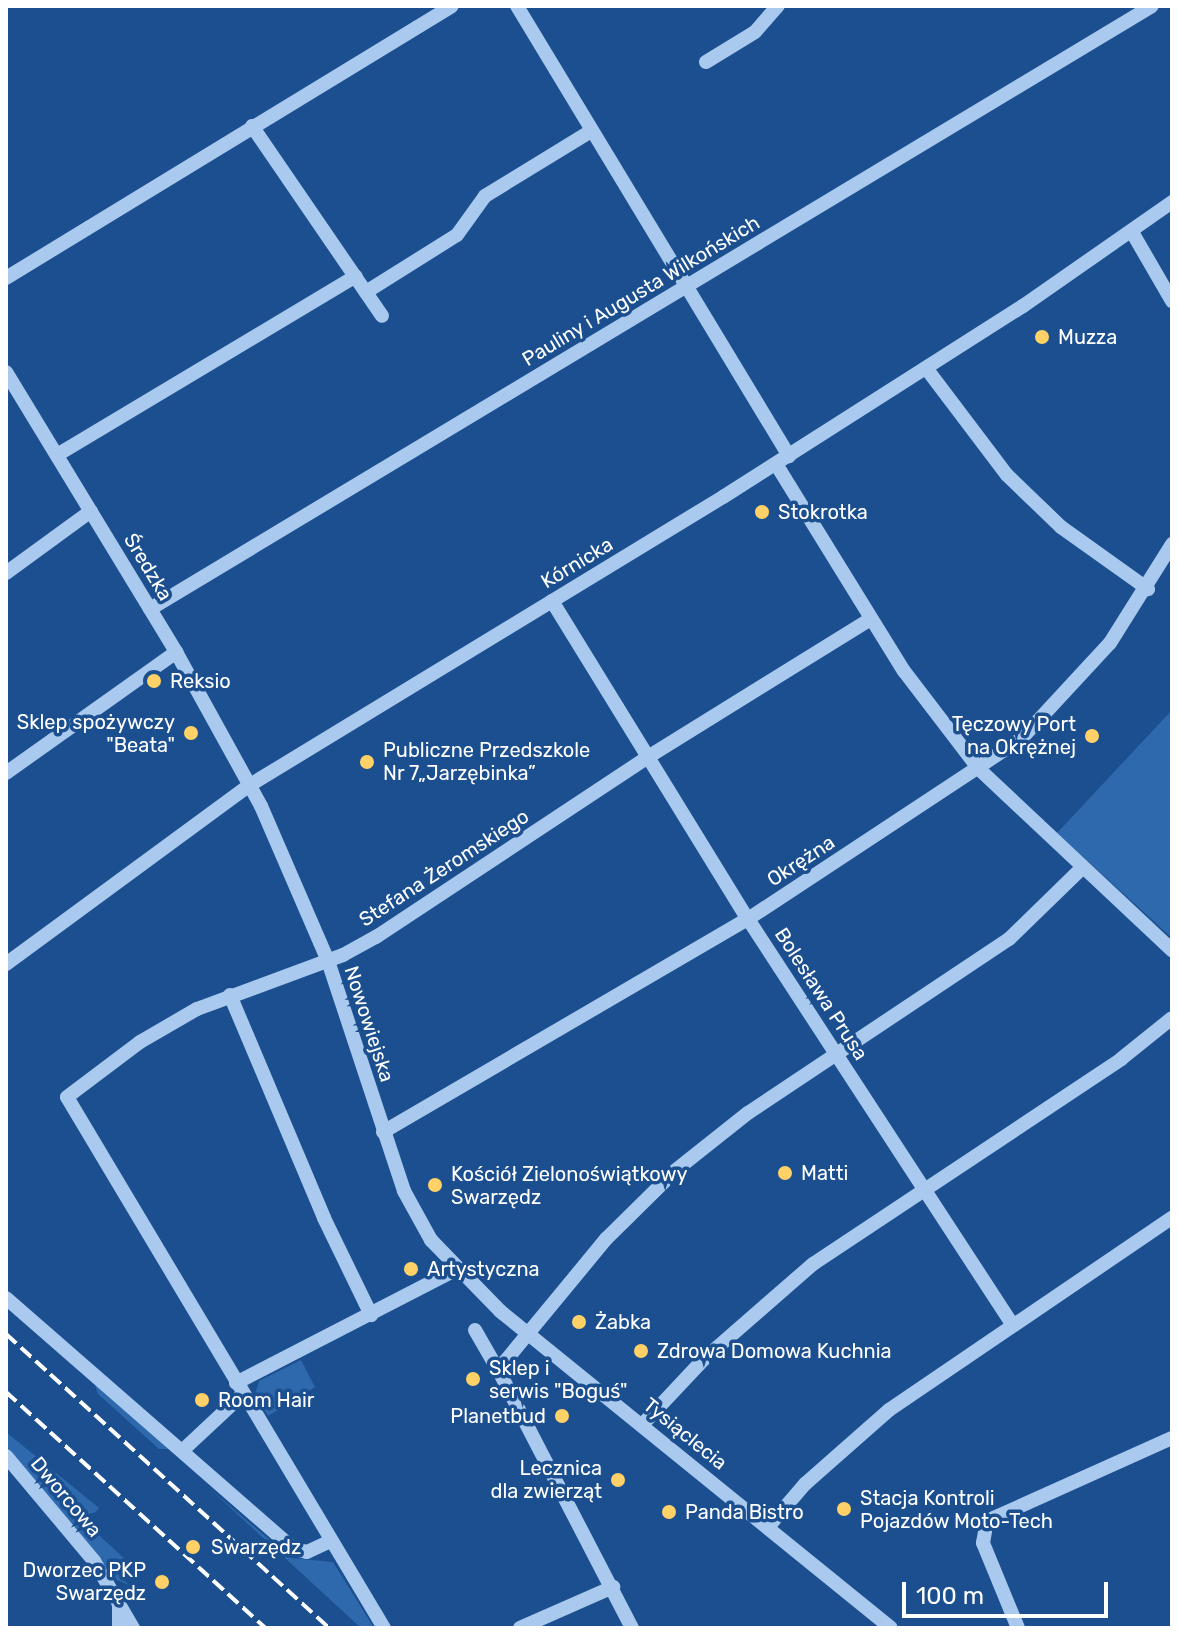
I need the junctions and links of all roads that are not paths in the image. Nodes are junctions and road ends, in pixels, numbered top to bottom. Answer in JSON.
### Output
{"nodes":[{"id":1,"x":452,"y":6,"type":"edge"},
{"id":2,"x":517,"y":6,"type":"edge"},
{"id":3,"x":778,"y":6,"type":"edge"},
{"id":4,"x":1152,"y":6,"type":"edge"},
{"id":5,"x":1132,"y":12,"type":"edge"},
{"id":6,"x":706,"y":62,"type":"dead end"},
{"id":7,"x":252,"y":126,"type":"junction"},
{"id":8,"x":591,"y":131,"type":"junction"},
{"id":9,"x":1172,"y":202,"type":"edge"},
{"id":10,"x":1132,"y":232,"type":"junction"},
{"id":11,"x":356,"y":276,"type":"junction"},
{"id":12,"x":6,"y":278,"type":"edge"},
{"id":13,"x":685,"y":287,"type":"junction"},
{"id":14,"x":366,"y":292,"type":"junction"},
{"id":15,"x":1172,"y":301,"type":"edge"},
{"id":16,"x":382,"y":316,"type":"dead end"},
{"id":17,"x":926,"y":368,"type":"junction"},
{"id":18,"x":6,"y":372,"type":"edge"},
{"id":19,"x":57,"y":455,"type":"junction"},
{"id":20,"x":782,"y":460,"type":"junction"},
{"id":21,"x":91,"y":511,"type":"junction"},
{"id":22,"x":1172,"y":544,"type":"edge"},
{"id":23,"x":6,"y":554,"type":"edge"},
{"id":24,"x":11,"y":570,"type":"edge"},
{"id":25,"x":1148,"y":589,"type":"junction"},
{"id":26,"x":552,"y":601,"type":"junction"},
{"id":27,"x":150,"y":609,"type":"junction"},
{"id":28,"x":871,"y":619,"type":"junction"},
{"id":29,"x":176,"y":652,"type":"junction"},
{"id":30,"x":648,"y":757,"type":"junction"},
{"id":31,"x":979,"y":769,"type":"junction"},
{"id":32,"x":6,"y":773,"type":"edge"},
{"id":33,"x":250,"y":785,"type":"junction"},
{"id":34,"x":1082,"y":868,"type":"junction"},
{"id":35,"x":748,"y":919,"type":"junction"},
{"id":36,"x":1172,"y":950,"type":"edge"},
{"id":37,"x":328,"y":961,"type":"junction"},
{"id":38,"x":6,"y":964,"type":"edge"},
{"id":39,"x":230,"y":995,"type":"junction"},
{"id":40,"x":1172,"y":1018,"type":"edge"},
{"id":41,"x":836,"y":1055,"type":"junction"},
{"id":42,"x":383,"y":1132,"type":"junction"},
{"id":43,"x":924,"y":1189,"type":"junction"},
{"id":44,"x":1172,"y":1218,"type":"edge"},
{"id":45,"x":455,"y":1270,"type":"junction"},
{"id":46,"x":6,"y":1298,"type":"edge"},
{"id":47,"x":371,"y":1315,"type":"junction"},
{"id":48,"x":1011,"y":1323,"type":"junction"},
{"id":49,"x":475,"y":1330,"type":"dead end"},
{"id":50,"x":528,"y":1334,"type":"junction"},
{"id":51,"x":498,"y":1370,"type":"junction"},
{"id":52,"x":240,"y":1388,"type":"junction"},
{"id":53,"x":642,"y":1425,"type":"junction"},
{"id":54,"x":1172,"y":1438,"type":"edge"},
{"id":55,"x":182,"y":1451,"type":"junction"},
{"id":56,"x":6,"y":1456,"type":"edge"},
{"id":57,"x":768,"y":1527,"type":"junction"},
{"id":58,"x":331,"y":1541,"type":"junction"},
{"id":59,"x":613,"y":1587,"type":"junction"},
{"id":60,"x":119,"y":1606,"type":"junction"},
{"id":61,"x":119,"y":1628,"type":"edge"},
{"id":62,"x":133,"y":1628,"type":"edge"},
{"id":63,"x":384,"y":1628,"type":"edge"},
{"id":64,"x":520,"y":1628,"type":"edge"},
{"id":65,"x":632,"y":1628,"type":"edge"},
{"id":66,"x":891,"y":1628,"type":"edge"},
{"id":67,"x":1018,"y":1628,"type":"edge"}],
"edges":[{"from":1,"to":7,"type":"street"},
{"from":2,"to":8,"type":"street"},
{"from":3,"to":6,"type":"street"},
{"from":4,"to":5,"type":"street","name":"Pauliny i Augusta Wilkońskich"},
{"from":5,"to":13,"type":"street","name":"Pauliny i Augusta Wilkońskich"},
{"from":7,"to":11,"type":"street"},
{"from":7,"to":12,"type":"street"},
{"from":8,"to":13,"type":"street"},
{"from":8,"to":14,"type":"street"},
{"from":9,"to":10,"type":"street","name":"Kórnicka"},
{"from":10,"to":15,"type":"street"},
{"from":10,"to":17,"type":"street","name":"Kórnicka"},
{"from":11,"to":14,"type":"street"},
{"from":11,"to":19,"type":"street"},
{"from":13,"to":20,"type":"street"},
{"from":13,"to":27,"type":"street","name":"Pauliny i Augusta Wilkońskich"},
{"from":14,"to":16,"type":"street"},
{"from":17,"to":20,"type":"street","name":"Kórnicka"},
{"from":17,"to":25,"type":"street"},
{"from":18,"to":19,"type":"street","name":"Średzka"},
{"from":19,"to":21,"type":"street","name":"Średzka"},
{"from":20,"to":26,"type":"street","name":"Kórnicka"},
{"from":20,"to":28,"type":"street"},
{"from":21,"to":24,"type":"street"},
{"from":21,"to":27,"type":"street","name":"Średzka"},
{"from":22,"to":25,"type":"street","name":"Okrężna"},
{"from":23,"to":24,"type":"street"},
{"from":25,"to":31,"type":"street","name":"Okrężna"},
{"from":26,"to":30,"type":"street","name":"Bolesława Prusa"},
{"from":26,"to":33,"type":"street","name":"Kórnicka"},
{"from":27,"to":29,"type":"street","name":"Średzka"},
{"from":28,"to":30,"type":"street","name":"Stefana Żeromskiego"},
{"from":28,"to":31,"type":"street"},
{"from":29,"to":32,"type":"street"},
{"from":29,"to":33,"type":"street","name":"Średzka"},
{"from":30,"to":35,"type":"street","name":"Bolesława Prusa"},
{"from":30,"to":37,"type":"street","name":"Stefana Żeromskiego"},
{"from":31,"to":34,"type":"street"},
{"from":31,"to":35,"type":"street","name":"Okrężna"},
{"from":33,"to":37,"type":"street","name":"Nowowiejska"},
{"from":33,"to":38,"type":"street","name":"Kórnicka"},
{"from":34,"to":36,"type":"street"},
{"from":34,"to":41,"type":"street"},
{"from":35,"to":41,"type":"street","name":"Bolesława Prusa"},
{"from":35,"to":42,"type":"street","name":"Okrężna"},
{"from":37,"to":39,"type":"street","name":"Stefana Żeromskiego"},
{"from":37,"to":42,"type":"street","name":"Nowowiejska"},
{"from":39,"to":47,"type":"street"},
{"from":39,"to":52,"type":"street","name":"Stefana Żeromskiego"},
{"from":40,"to":43,"type":"street"},
{"from":41,"to":43,"type":"street","name":"Bolesława Prusa"},
{"from":41,"to":50,"type":"street"},
{"from":42,"to":45,"type":"street","name":"Nowowiejska"},
{"from":43,"to":48,"type":"street","name":"Bolesława Prusa"},
{"from":43,"to":53,"type":"street"},
{"from":44,"to":48,"type":"street"},
{"from":45,"to":47,"type":"street"},
{"from":45,"to":50,"type":"street","name":"Tysiąclecia"},
{"from":46,"to":55,"type":"street"},
{"from":47,"to":52,"type":"street"},
{"from":48,"to":57,"type":"street"},
{"from":49,"to":51,"type":"street"},
{"from":50,"to":51,"type":"street"},
{"from":50,"to":53,"type":"street","name":"Tysiąclecia"},
{"from":51,"to":59,"type":"street"},
{"from":52,"to":55,"type":"street"},
{"from":52,"to":58,"type":"street"},
{"from":53,"to":57,"type":"street","name":"Tysiąclecia"},
{"from":54,"to":67,"type":"street"},
{"from":55,"to":58,"type":"street"},
{"from":56,"to":60,"type":"street","name":"Dworcowa"},
{"from":57,"to":66,"type":"street","name":"Tysiąclecia"},
{"from":58,"to":63,"type":"street"},
{"from":59,"to":64,"type":"street"},
{"from":59,"to":65,"type":"street"},
{"from":60,"to":61,"type":"street","name":"Dworcowa"},
{"from":60,"to":62,"type":"street","name":"Dworcowa"}]}
